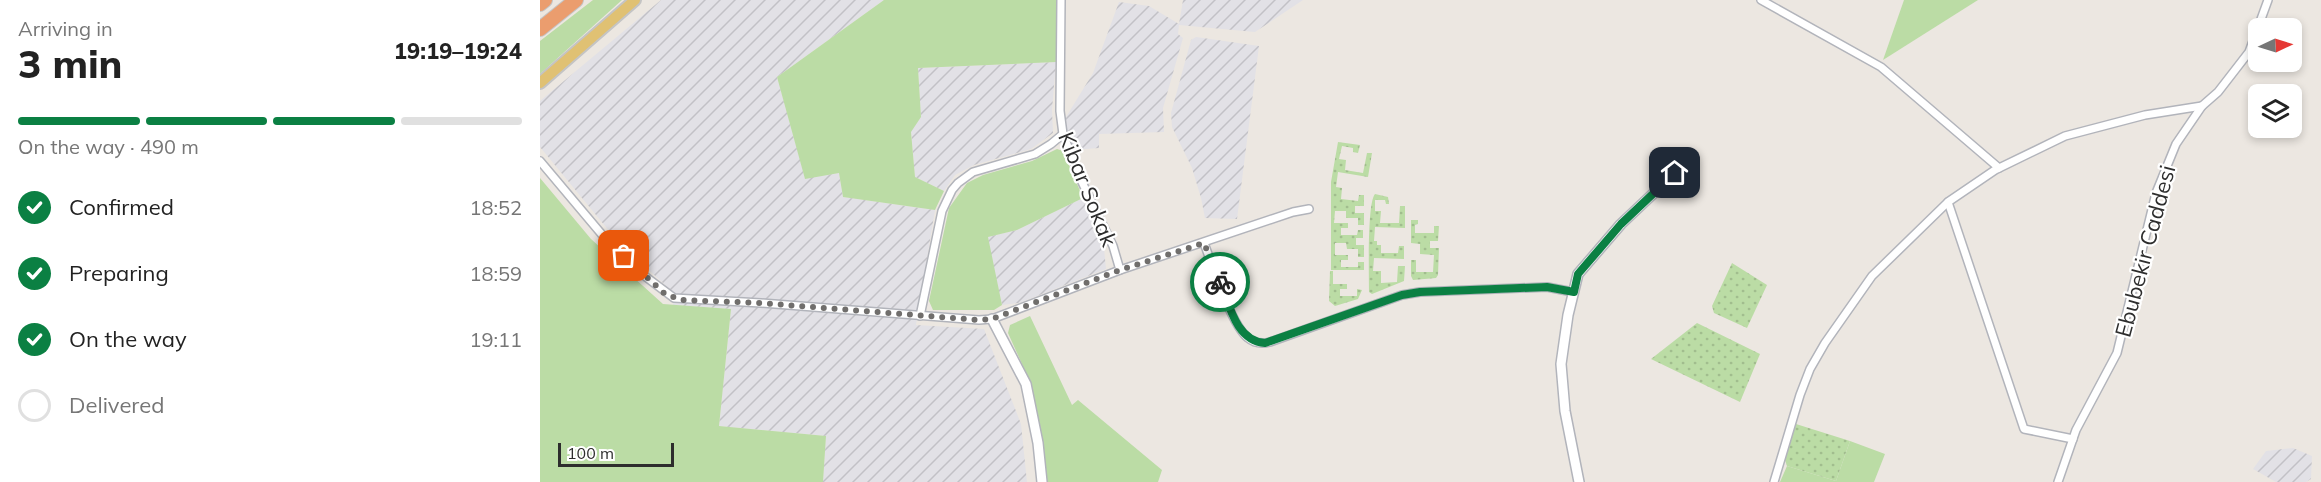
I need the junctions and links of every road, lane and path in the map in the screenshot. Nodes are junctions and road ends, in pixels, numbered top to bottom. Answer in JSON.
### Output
{"nodes":[{"id":1,"x":545,"y":0,"type":"edge"},
{"id":2,"x":576,"y":0,"type":"edge"},
{"id":3,"x":634,"y":0,"type":"edge"},
{"id":4,"x":1061,"y":0,"type":"edge"},
{"id":5,"x":1761,"y":0,"type":"edge"},
{"id":6,"x":2268,"y":0,"type":"edge"},
{"id":7,"x":540,"y":4,"type":"edge"},
{"id":8,"x":540,"y":29,"type":"edge"},
{"id":9,"x":540,"y":83,"type":"edge"},
{"id":10,"x":2202,"y":106,"type":"junction"},
{"id":11,"x":1063,"y":134,"type":"junction"},
{"id":12,"x":540,"y":161,"type":"edge"},
{"id":13,"x":1683,"y":163,"type":"dead end"},
{"id":14,"x":1999,"y":168,"type":"junction"},
{"id":15,"x":1948,"y":202,"type":"junction"},
{"id":16,"x":1308,"y":209,"type":"dead end"},
{"id":17,"x":1204,"y":243,"type":"junction"},
{"id":18,"x":1120,"y":270,"type":"junction"},
{"id":19,"x":1574,"y":292,"type":"junction"},
{"id":20,"x":920,"y":316,"type":"junction"},
{"id":21,"x":992,"y":319,"type":"junction"},
{"id":22,"x":2073,"y":439,"type":"junction"},
{"id":23,"x":1042,"y":482,"type":"edge"},
{"id":24,"x":1579,"y":482,"type":"edge"},
{"id":25,"x":1774,"y":482,"type":"edge"},
{"id":26,"x":2058,"y":482,"type":"edge"}],
"edges":[{"from":1,"to":7,"type":"highway"},
{"from":2,"to":8,"type":"highway"},
{"from":3,"to":9,"type":"main road"},
{"from":4,"to":11,"type":"street","name":"Kibar Sokak"},
{"from":5,"to":14,"type":"street"},
{"from":6,"to":10,"type":"street","name":"Ebubekir Caddesi"},
{"from":10,"to":14,"type":"street"},
{"from":10,"to":22,"type":"street","name":"Ebubekir Caddesi"},
{"from":11,"to":18,"type":"street","name":"Kibar Sokak"},
{"from":11,"to":20,"type":"street"},
{"from":12,"to":20,"type":"street"},
{"from":13,"to":19,"type":"street"},
{"from":14,"to":15,"type":"street"},
{"from":15,"to":22,"type":"street"},
{"from":15,"to":25,"type":"street"},
{"from":16,"to":17,"type":"street"},
{"from":17,"to":18,"type":"street"},
{"from":17,"to":19,"type":"street"},
{"from":18,"to":21,"type":"street"},
{"from":19,"to":24,"type":"street"},
{"from":20,"to":21,"type":"street"},
{"from":21,"to":23,"type":"street"},
{"from":22,"to":26,"type":"street","name":"Ebubekir Caddesi"}]}
